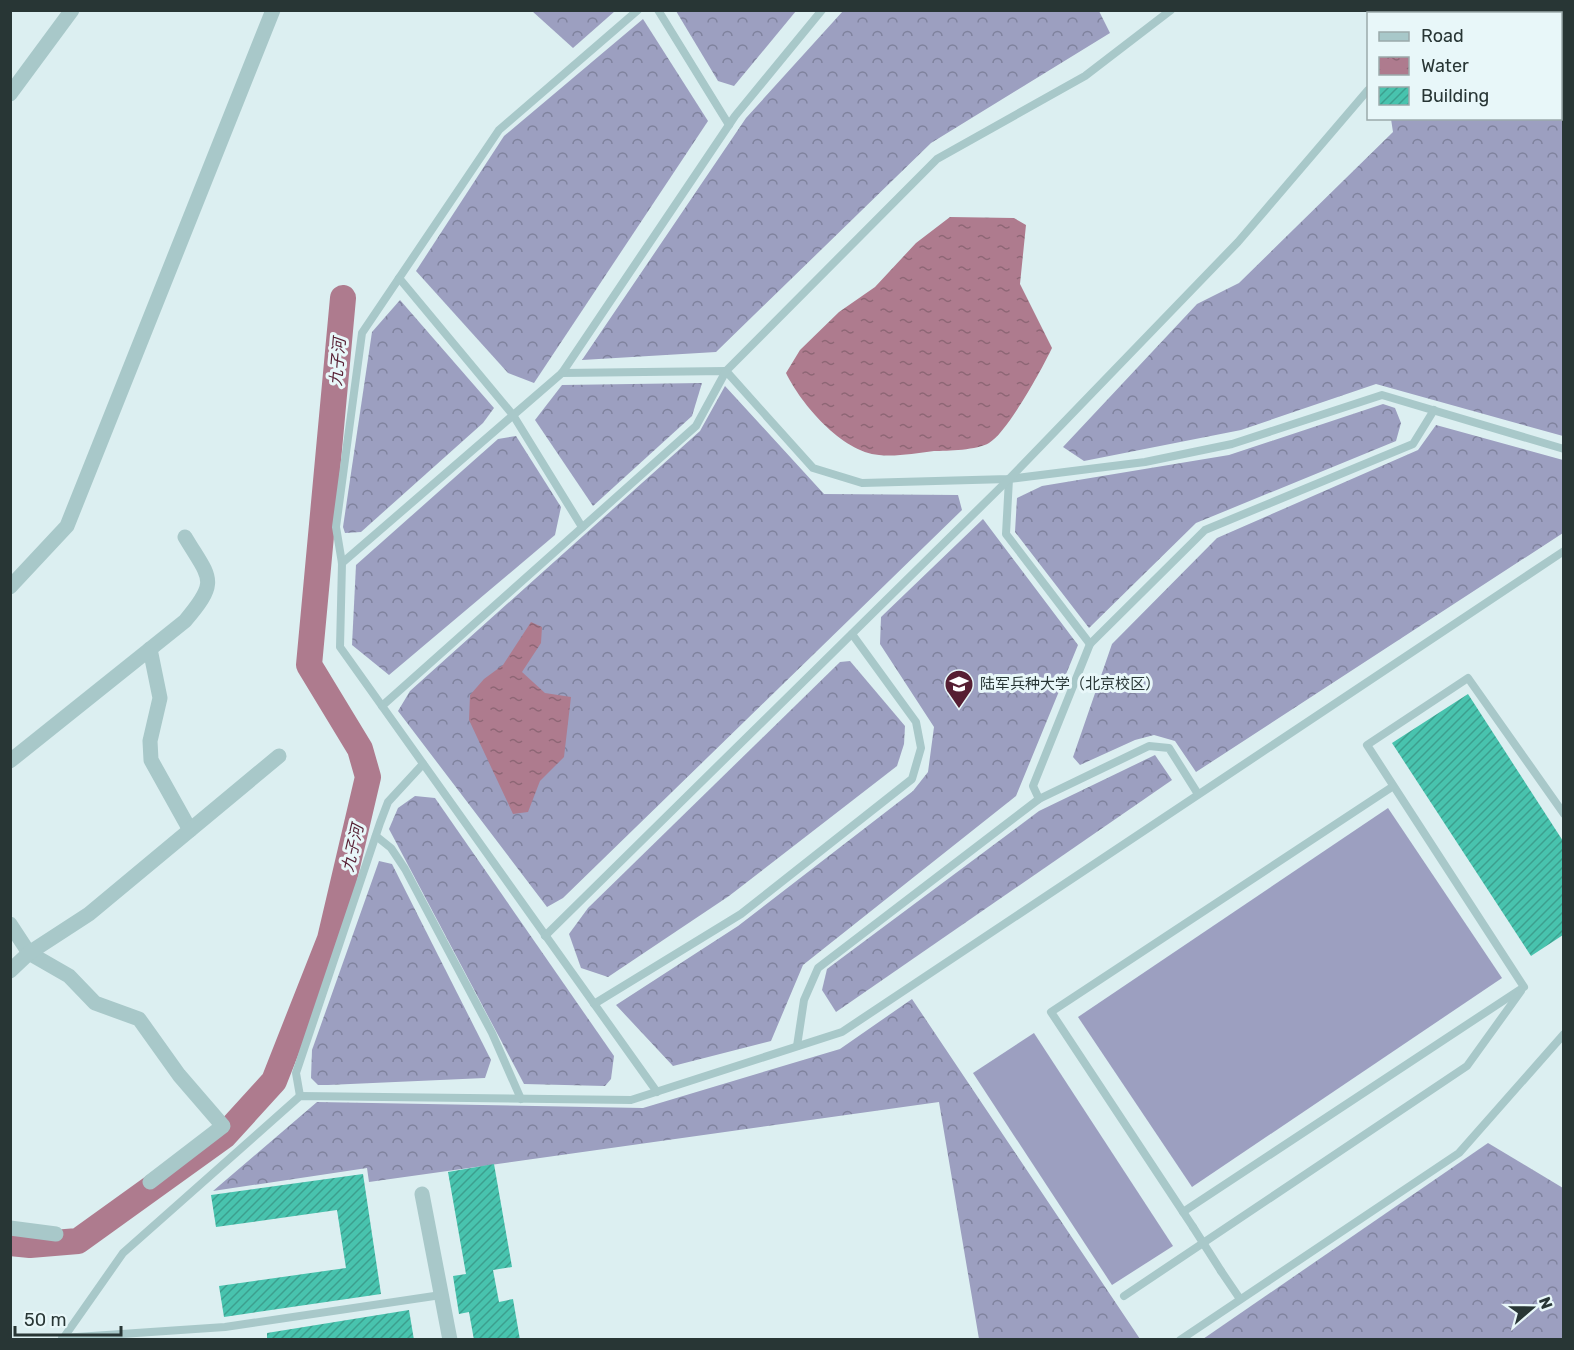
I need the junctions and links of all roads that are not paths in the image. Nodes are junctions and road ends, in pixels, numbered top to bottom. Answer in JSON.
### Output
{"nodes":[{"id":1,"x":72,"y":10,"type":"edge"},
{"id":2,"x":273,"y":10,"type":"edge"},
{"id":3,"x":638,"y":10,"type":"edge"},
{"id":4,"x":658,"y":10,"type":"edge"},
{"id":5,"x":822,"y":10,"type":"edge"},
{"id":6,"x":1171,"y":10,"type":"edge"},
{"id":7,"x":1367,"y":91,"type":"edge"},
{"id":8,"x":10,"y":94,"type":"edge"},
{"id":9,"x":729,"y":124,"type":"junction"},
{"id":10,"x":399,"y":278,"type":"junction"},
{"id":11,"x":726,"y":371,"type":"junction"},
{"id":12,"x":562,"y":373,"type":"junction"},
{"id":13,"x":1434,"y":411,"type":"junction"},
{"id":14,"x":513,"y":415,"type":"junction"},
{"id":15,"x":1563,"y":449,"type":"edge"},
{"id":16,"x":1009,"y":479,"type":"junction"},
{"id":17,"x":582,"y":527,"type":"junction"},
{"id":18,"x":185,"y":537,"type":"dead end"},
{"id":19,"x":1563,"y":551,"type":"edge"},
{"id":20,"x":342,"y":563,"type":"junction"},
{"id":21,"x":10,"y":587,"type":"edge"},
{"id":22,"x":852,"y":634,"type":"junction"},
{"id":23,"x":1090,"y":644,"type":"junction"},
{"id":24,"x":150,"y":649,"type":"junction"},
{"id":25,"x":382,"y":706,"type":"junction"},
{"id":26,"x":279,"y":756,"type":"dead end"},
{"id":27,"x":10,"y":761,"type":"edge"},
{"id":28,"x":423,"y":764,"type":"junction"},
{"id":29,"x":1392,"y":787,"type":"junction"},
{"id":30,"x":1198,"y":794,"type":"junction"},
{"id":31,"x":1039,"y":799,"type":"junction"},
{"id":32,"x":1563,"y":814,"type":"edge"},
{"id":33,"x":190,"y":830,"type":"junction"},
{"id":34,"x":376,"y":836,"type":"junction"},
{"id":35,"x":10,"y":924,"type":"edge"},
{"id":36,"x":545,"y":936,"type":"junction"},
{"id":37,"x":29,"y":953,"type":"junction"},
{"id":38,"x":10,"y":971,"type":"edge"},
{"id":39,"x":1524,"y":987,"type":"junction"},
{"id":40,"x":594,"y":1005,"type":"junction"},
{"id":41,"x":1563,"y":1034,"type":"edge"},
{"id":42,"x":798,"y":1046,"type":"junction"},
{"id":43,"x":657,"y":1092,"type":"junction"},
{"id":44,"x":300,"y":1096,"type":"junction"},
{"id":45,"x":521,"y":1099,"type":"junction"},
{"id":46,"x":150,"y":1182,"type":"dead end"},
{"id":47,"x":423,"y":1194,"type":"dead end"},
{"id":48,"x":1183,"y":1212,"type":"junction"},
{"id":49,"x":10,"y":1228,"type":"edge"},
{"id":50,"x":57,"y":1234,"type":"dead end"},
{"id":51,"x":441,"y":1295,"type":"junction"},
{"id":52,"x":1124,"y":1296,"type":"dead end"},
{"id":53,"x":1240,"y":1299,"type":"junction"},
{"id":54,"x":62,"y":1339,"type":"edge"},
{"id":55,"x":450,"y":1340,"type":"edge"},
{"id":56,"x":1180,"y":1340,"type":"edge"}],
"edges":[{"from":1,"to":8,"type":"street"},
{"from":2,"to":21,"type":"street"},
{"from":3,"to":10,"type":"lane"},
{"from":4,"to":9,"type":"lane"},
{"from":5,"to":9,"type":"lane"},
{"from":6,"to":11,"type":"lane"},
{"from":7,"to":16,"type":"lane"},
{"from":9,"to":12,"type":"lane"},
{"from":10,"to":14,"type":"lane"},
{"from":10,"to":20,"type":"lane"},
{"from":11,"to":12,"type":"lane"},
{"from":11,"to":16,"type":"lane"},
{"from":11,"to":17,"type":"lane"},
{"from":12,"to":14,"type":"lane"},
{"from":13,"to":15,"type":"lane"},
{"from":13,"to":16,"type":"lane"},
{"from":13,"to":23,"type":"lane"},
{"from":14,"to":17,"type":"lane"},
{"from":14,"to":20,"type":"lane"},
{"from":16,"to":22,"type":"lane"},
{"from":16,"to":23,"type":"lane"},
{"from":17,"to":25,"type":"lane"},
{"from":18,"to":24,"type":"street"},
{"from":19,"to":30,"type":"lane"},
{"from":20,"to":25,"type":"lane"},
{"from":22,"to":36,"type":"lane"},
{"from":22,"to":40,"type":"lane"},
{"from":23,"to":31,"type":"lane"},
{"from":24,"to":27,"type":"street"},
{"from":24,"to":33,"type":"street"},
{"from":25,"to":28,"type":"lane"},
{"from":26,"to":33,"type":"street"},
{"from":28,"to":34,"type":"lane"},
{"from":28,"to":36,"type":"lane"},
{"from":29,"to":32,"type":"lane"},
{"from":29,"to":39,"type":"lane"},
{"from":29,"to":48,"type":"lane"},
{"from":30,"to":31,"type":"lane"},
{"from":30,"to":42,"type":"lane"},
{"from":31,"to":42,"type":"lane"},
{"from":33,"to":37,"type":"street"},
{"from":34,"to":44,"type":"lane"},
{"from":34,"to":45,"type":"lane"},
{"from":35,"to":37,"type":"street"},
{"from":36,"to":40,"type":"lane"},
{"from":37,"to":38,"type":"street"},
{"from":37,"to":46,"type":"street"},
{"from":39,"to":48,"type":"lane"},
{"from":39,"to":52,"type":"lane"},
{"from":40,"to":43,"type":"lane"},
{"from":41,"to":53,"type":"lane"},
{"from":42,"to":43,"type":"lane"},
{"from":43,"to":45,"type":"lane"},
{"from":44,"to":45,"type":"lane"},
{"from":44,"to":54,"type":"lane"},
{"from":47,"to":51,"type":"street"},
{"from":48,"to":53,"type":"lane","bridge":true},
{"from":49,"to":50,"type":"street"},
{"from":51,"to":54,"type":"lane"},
{"from":51,"to":55,"type":"street"},
{"from":53,"to":56,"type":"lane"}]}
